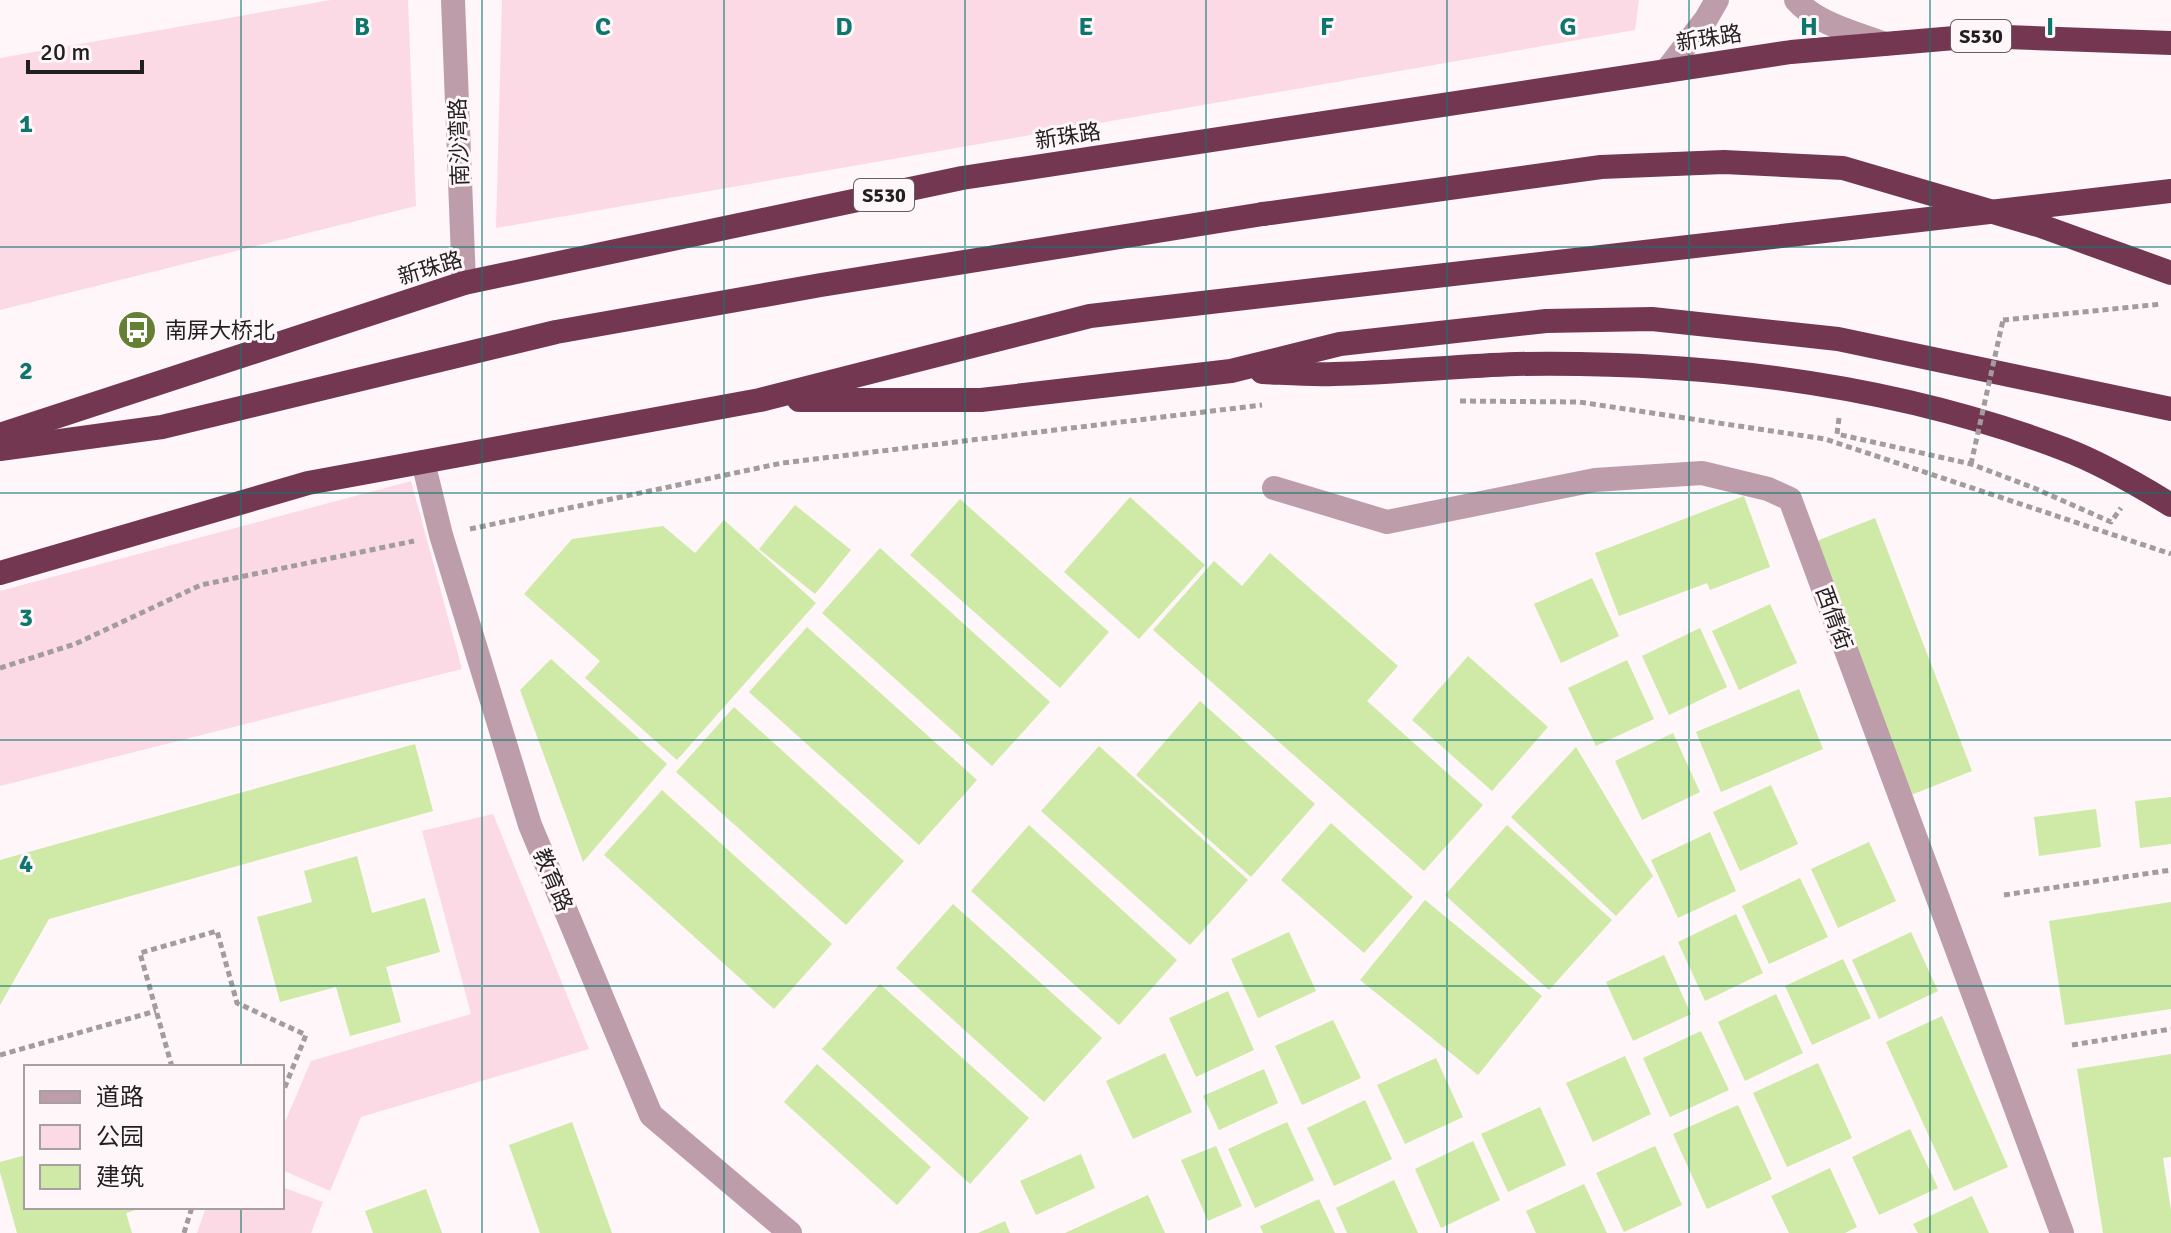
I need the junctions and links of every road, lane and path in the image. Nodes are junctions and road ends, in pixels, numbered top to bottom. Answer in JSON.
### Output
{"nodes":[{"id":1,"x":453,"y":0,"type":"edge"},
{"id":2,"x":1717,"y":0,"type":"edge"},
{"id":3,"x":1796,"y":0,"type":"edge"},
{"id":4,"x":2171,"y":43,"type":"edge"},
{"id":5,"x":1885,"y":44,"type":"junction"},
{"id":6,"x":1666,"y":71,"type":"junction"},
{"id":7,"x":2171,"y":191,"type":"edge"},
{"id":8,"x":2171,"y":273,"type":"edge"},
{"id":9,"x":464,"y":283,"type":"junction"},
{"id":10,"x":2171,"y":303,"type":"edge"},
{"id":11,"x":1231,"y":371,"type":"junction"},
{"id":12,"x":760,"y":400,"type":"junction"},
{"id":13,"x":1454,"y":401,"type":"dead end"},
{"id":14,"x":1266,"y":405,"type":"dead end"},
{"id":15,"x":2171,"y":409,"type":"edge"},
{"id":16,"x":1837,"y":434,"type":"dead end"},
{"id":17,"x":0,"y":435,"type":"edge"},
{"id":18,"x":0,"y":449,"type":"edge"},
{"id":19,"x":423,"y":462,"type":"junction"},
{"id":20,"x":1971,"y":464,"type":"junction"},
{"id":21,"x":1274,"y":488,"type":"dead end"},
{"id":22,"x":2171,"y":505,"type":"edge"},
{"id":23,"x":2111,"y":522,"type":"dead end"},
{"id":24,"x":441,"y":535,"type":"junction"},
{"id":25,"x":2171,"y":554,"type":"edge"},
{"id":26,"x":0,"y":573,"type":"edge"},
{"id":27,"x":0,"y":668,"type":"edge"},
{"id":28,"x":2171,"y":870,"type":"edge"},
{"id":29,"x":2004,"y":895,"type":"dead end"},
{"id":30,"x":156,"y":1011,"type":"junction"},
{"id":31,"x":2171,"y":1029,"type":"edge"},
{"id":32,"x":2072,"y":1045,"type":"dead end"},
{"id":33,"x":0,"y":1055,"type":"edge"},
{"id":34,"x":171,"y":1065,"type":"edge"},
{"id":35,"x":284,"y":1089,"type":"edge"},
{"id":36,"x":191,"y":1209,"type":"edge"},
{"id":37,"x":184,"y":1233,"type":"edge"},
{"id":38,"x":790,"y":1233,"type":"edge"},
{"id":39,"x":2062,"y":1233,"type":"edge"}],
"edges":[{"from":1,"to":9,"type":"street","name":"南沙湾路"},
{"from":2,"to":6,"type":"street"},
{"from":3,"to":5,"type":"street"},
{"from":4,"to":5,"type":"highway","name":"新珠路","number":"S530"},
{"from":5,"to":6,"type":"highway","name":"新珠路","number":"S530"},
{"from":6,"to":9,"type":"highway","name":"新珠路","number":"S530"},
{"from":7,"to":12,"type":"highway"},
{"from":8,"to":18,"type":"highway","bridge":true},
{"from":9,"to":17,"type":"highway","name":"新珠路","number":"S530"},
{"from":10,"to":20,"type":"path","bridge":true},
{"from":11,"to":12,"type":"highway"},
{"from":11,"to":15,"type":"highway"},
{"from":11,"to":22,"type":"highway"},
{"from":12,"to":19,"type":"highway"},
{"from":13,"to":25,"type":"path"},
{"from":14,"to":24,"type":"path"},
{"from":16,"to":20,"type":"path"},
{"from":19,"to":24,"type":"street","name":"教育路"},
{"from":19,"to":26,"type":"highway"},
{"from":20,"to":23,"type":"path"},
{"from":21,"to":39,"type":"street","name":"西倩街"},
{"from":24,"to":27,"type":"path"},
{"from":24,"to":38,"type":"street","name":"教育路"},
{"from":28,"to":29,"type":"path"},
{"from":30,"to":33,"type":"path"},
{"from":30,"to":34,"type":"path"},
{"from":30,"to":35,"type":"path"},
{"from":31,"to":32,"type":"path"},
{"from":36,"to":37,"type":"path"}]}
